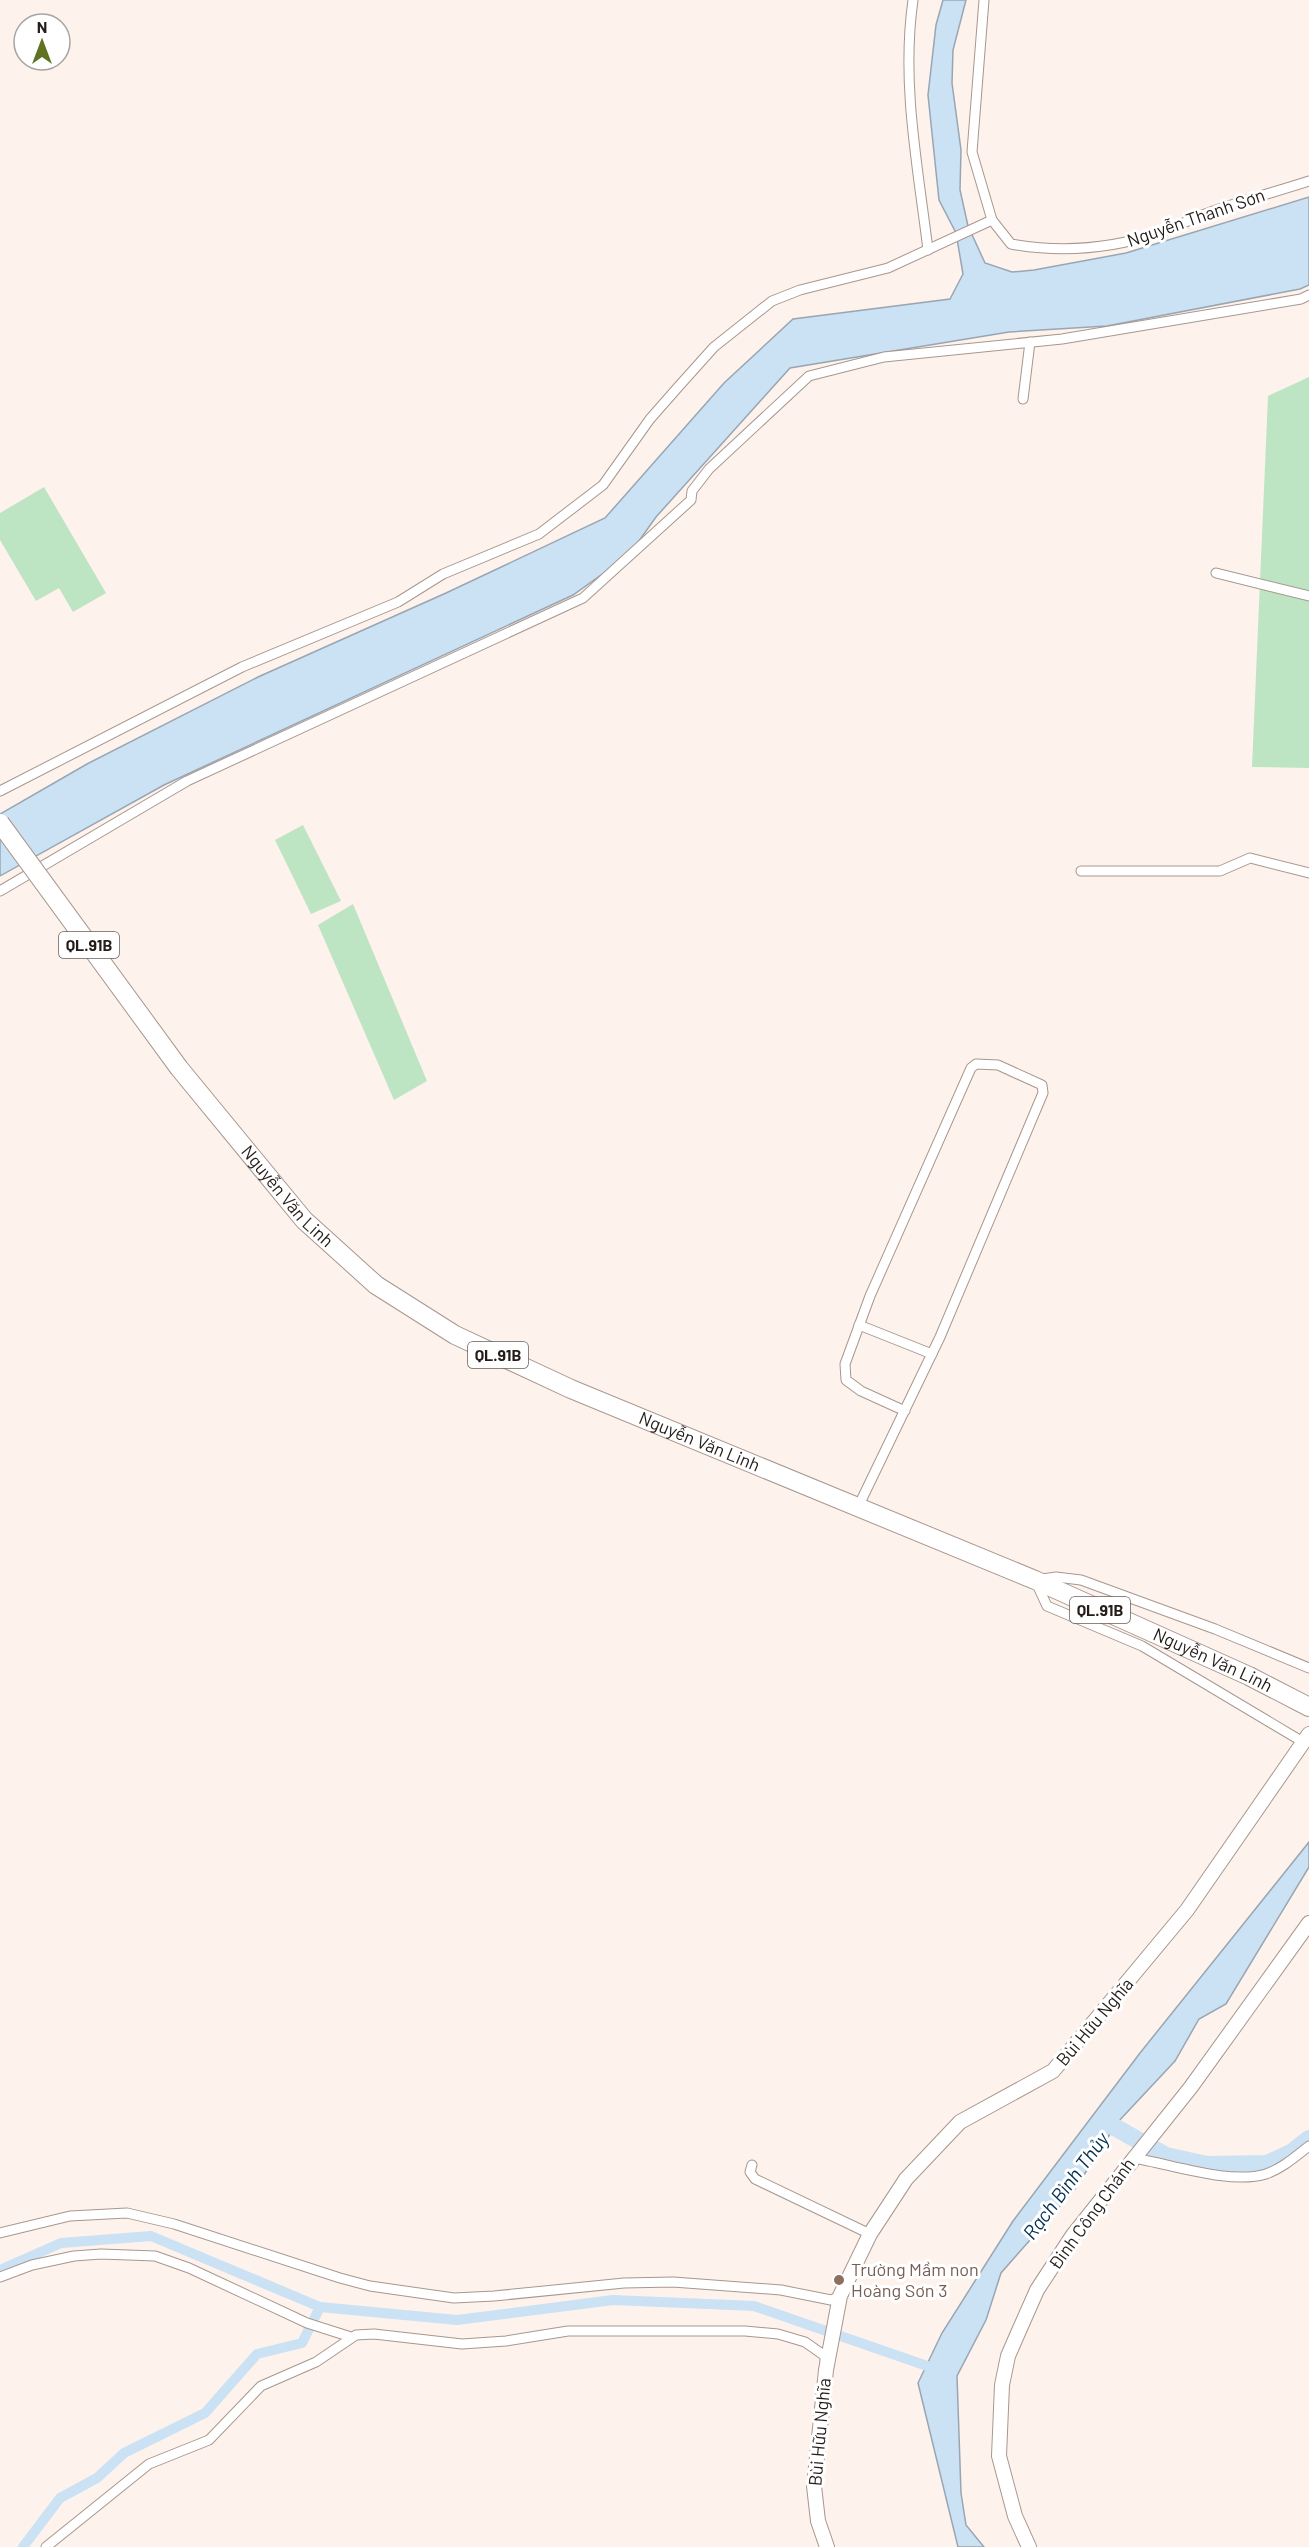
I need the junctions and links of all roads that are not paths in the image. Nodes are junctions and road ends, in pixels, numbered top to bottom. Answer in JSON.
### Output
{"nodes":[{"id":1,"x":913,"y":0,"type":"edge"},
{"id":2,"x":984,"y":0,"type":"edge"},
{"id":3,"x":1309,"y":181,"type":"edge"},
{"id":4,"x":992,"y":220,"type":"junction"},
{"id":5,"x":932,"y":248,"type":"junction"},
{"id":6,"x":1309,"y":295,"type":"edge"},
{"id":7,"x":1030,"y":342,"type":"junction"},
{"id":8,"x":1023,"y":399,"type":"dead end"},
{"id":9,"x":1216,"y":573,"type":"dead end"},
{"id":10,"x":1309,"y":596,"type":"edge"},
{"id":11,"x":0,"y":790,"type":"edge"},
{"id":12,"x":0,"y":823,"type":"edge"},
{"id":13,"x":1081,"y":871,"type":"dead end"},
{"id":14,"x":1309,"y":873,"type":"edge"},
{"id":15,"x":0,"y":891,"type":"edge"},
{"id":16,"x":859,"y":1325,"type":"junction"},
{"id":17,"x":932,"y":1354,"type":"junction"},
{"id":18,"x":905,"y":1411,"type":"junction"},
{"id":19,"x":858,"y":1507,"type":"junction"},
{"id":20,"x":1035,"y":1580,"type":"junction"},
{"id":21,"x":1309,"y":1668,"type":"edge"},
{"id":22,"x":1304,"y":1704,"type":"edge"},
{"id":23,"x":1306,"y":1738,"type":"edge"},
{"id":24,"x":1309,"y":1923,"type":"edge"},
{"id":25,"x":1309,"y":2146,"type":"edge"},
{"id":26,"x":1135,"y":2156,"type":"junction"},
{"id":27,"x":752,"y":2165,"type":"dead end"},
{"id":28,"x":0,"y":2233,"type":"edge"},
{"id":29,"x":870,"y":2234,"type":"junction"},
{"id":30,"x":0,"y":2277,"type":"edge"},
{"id":31,"x":839,"y":2302,"type":"junction"},
{"id":32,"x":351,"y":2337,"type":"junction"},
{"id":33,"x":826,"y":2370,"type":"junction"},
{"id":34,"x":46,"y":2547,"type":"edge"},
{"id":35,"x":827,"y":2547,"type":"edge"},
{"id":36,"x":1029,"y":2547,"type":"edge"}],
"edges":[{"from":1,"to":5,"type":"street"},
{"from":2,"to":4,"type":"street","name":"Nguyễn Thanh Sơn"},
{"from":3,"to":4,"type":"street","name":"Nguyễn Thanh Sơn"},
{"from":4,"to":5,"type":"street"},
{"from":5,"to":11,"type":"street"},
{"from":6,"to":7,"type":"street"},
{"from":7,"to":8,"type":"street"},
{"from":7,"to":15,"type":"street"},
{"from":9,"to":10,"type":"street"},
{"from":12,"to":19,"type":"highway","name":"Nguyễn Văn Linh","number":"QL.91B","bridge":true},
{"from":13,"to":14,"type":"street"},
{"from":16,"to":17,"type":"street"},
{"from":16,"to":17,"type":"street"},
{"from":16,"to":18,"type":"street"},
{"from":17,"to":18,"type":"street"},
{"from":18,"to":19,"type":"street"},
{"from":19,"to":20,"type":"highway","name":"Nguyễn Văn Linh","number":"QL.91B"},
{"from":20,"to":21,"type":"street"},
{"from":20,"to":22,"type":"highway","name":"Nguyễn Văn Linh","number":"QL.91B"},
{"from":20,"to":23,"type":"street"},
{"from":23,"to":29,"type":"main road","name":"Bùi Hữu Nghĩa"},
{"from":24,"to":26,"type":"main road","name":"Đinh Công Chánh"},
{"from":25,"to":26,"type":"street"},
{"from":26,"to":36,"type":"main road","name":"Đinh Công Chánh"},
{"from":27,"to":29,"type":"street"},
{"from":28,"to":31,"type":"street"},
{"from":29,"to":31,"type":"main road","name":"Bùi Hữu Nghĩa"},
{"from":30,"to":32,"type":"street"},
{"from":31,"to":33,"type":"main road","name":"Bùi Hữu Nghĩa"},
{"from":32,"to":33,"type":"street"},
{"from":32,"to":34,"type":"street"},
{"from":33,"to":35,"type":"main road","name":"Bùi Hữu Nghĩa"}]}
